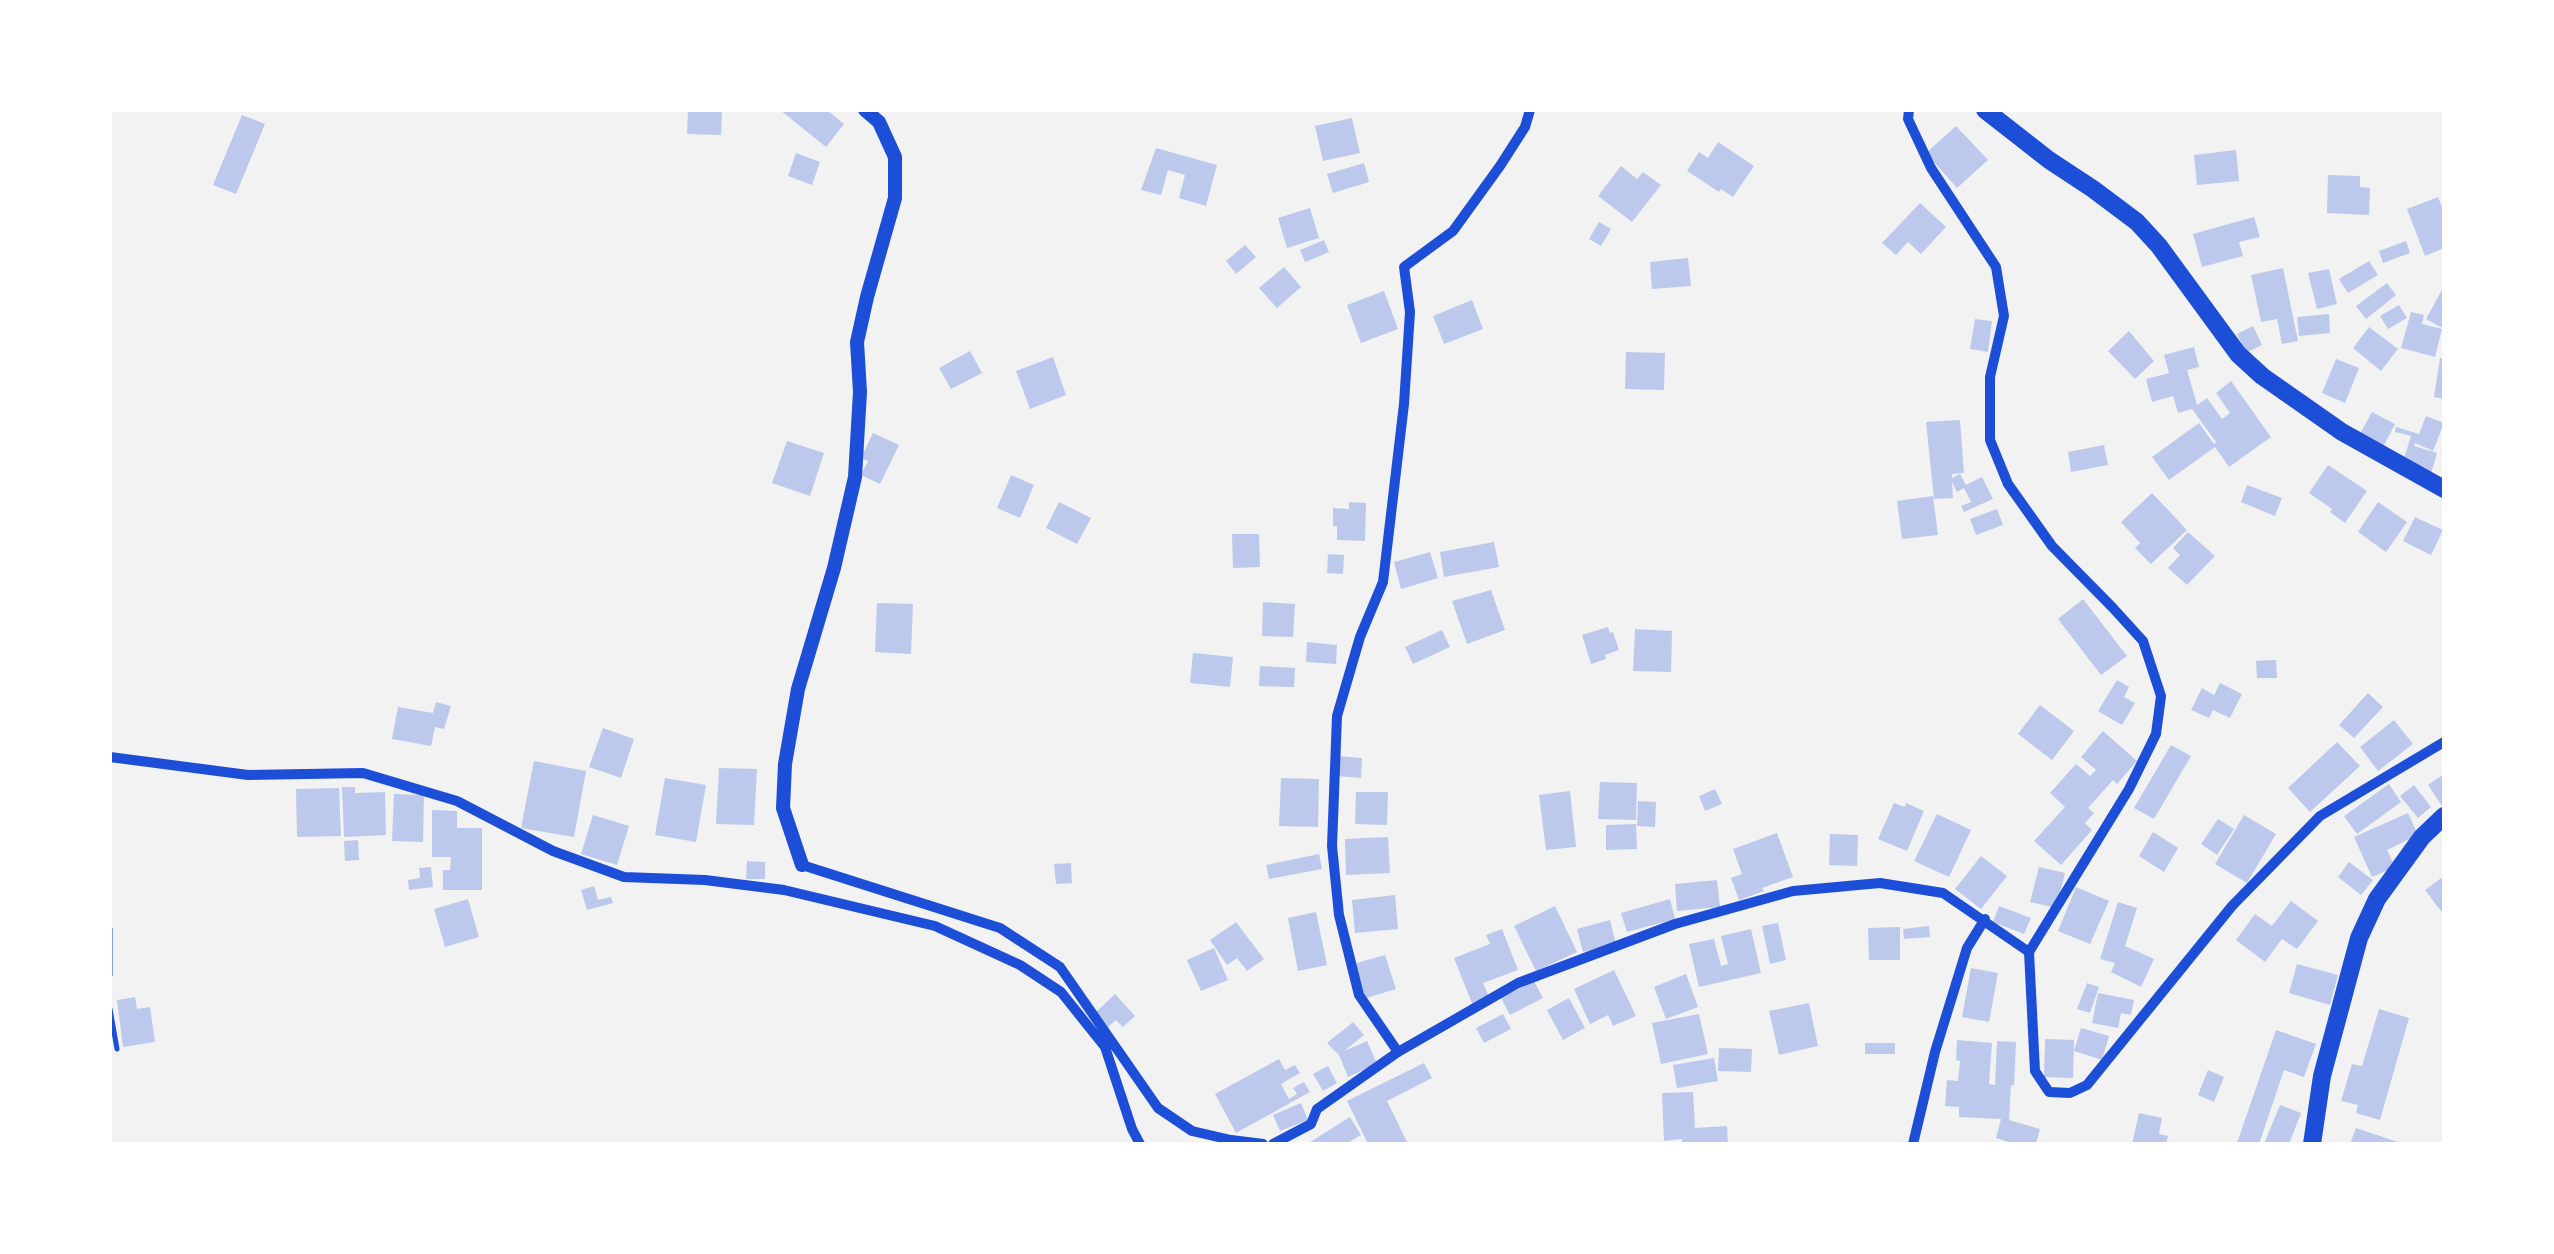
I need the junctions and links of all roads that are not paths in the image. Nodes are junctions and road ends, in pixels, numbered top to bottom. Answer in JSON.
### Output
{"nodes":[{"id":1,"x":865,"y":110,"type":"edge"},
{"id":2,"x":1530,"y":110,"type":"edge"},
{"id":3,"x":1909,"y":110,"type":"edge"},
{"id":4,"x":1986,"y":110,"type":"edge"},
{"id":5,"x":2444,"y":489,"type":"edge"},
{"id":6,"x":2444,"y":742,"type":"edge"},
{"id":7,"x":110,"y":757,"type":"edge"},
{"id":8,"x":2444,"y":816,"type":"edge"},
{"id":9,"x":802,"y":865,"type":"joint"},
{"id":10,"x":1984,"y":920,"type":"junction"},
{"id":11,"x":110,"y":929,"type":"edge"},
{"id":12,"x":2030,"y":952,"type":"junction"},
{"id":13,"x":110,"y":975,"type":"edge"},
{"id":14,"x":110,"y":1009,"type":"edge"},
{"id":15,"x":117,"y":1049,"type":"dead end"},
{"id":16,"x":1398,"y":1052,"type":"junction"},
{"id":17,"x":1140,"y":1144,"type":"edge"},
{"id":18,"x":1263,"y":1144,"type":"edge"},
{"id":19,"x":1273,"y":1144,"type":"edge"},
{"id":20,"x":1913,"y":1144,"type":"edge"},
{"id":21,"x":2312,"y":1144,"type":"edge"}],
"edges":[{"from":1,"to":9,"type":"street"},
{"from":2,"to":16,"type":"street"},
{"from":3,"to":12,"type":"street"},
{"from":4,"to":5,"type":"main road"},
{"from":6,"to":12,"type":"street"},
{"from":7,"to":17,"type":"street"},
{"from":8,"to":21,"type":"main road"},
{"from":9,"to":18,"type":"street"},
{"from":10,"to":12,"type":"street"},
{"from":10,"to":16,"type":"street"},
{"from":10,"to":20,"type":"street"},
{"from":11,"to":13,"type":"lane"},
{"from":14,"to":15,"type":"lane"},
{"from":16,"to":19,"type":"street"}]}
